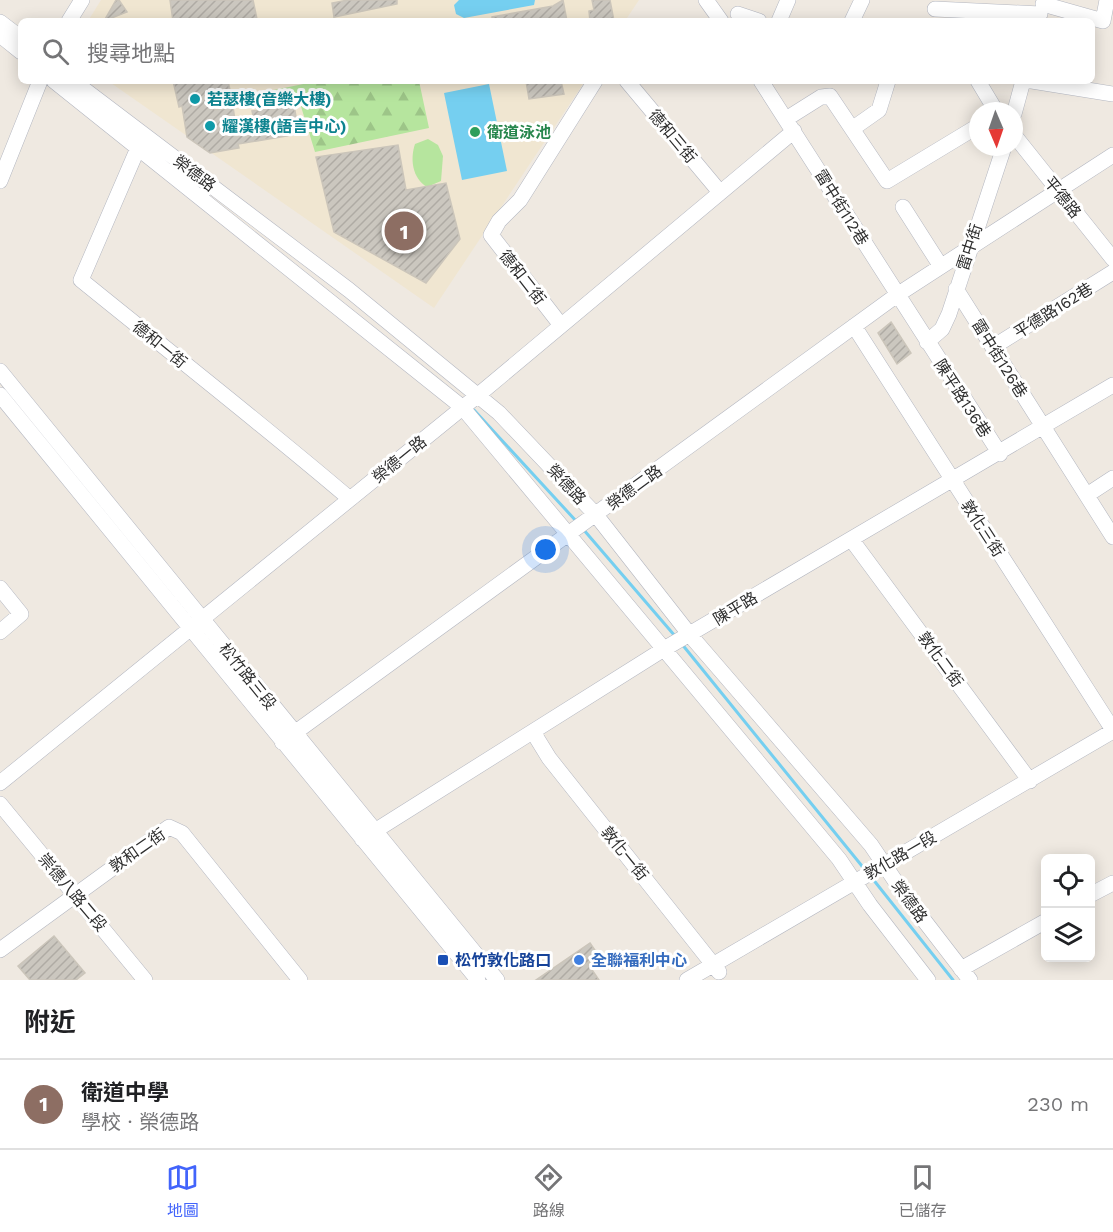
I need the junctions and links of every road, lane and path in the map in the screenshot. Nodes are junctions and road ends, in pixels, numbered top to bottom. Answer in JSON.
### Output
{"nodes":[{"id":1,"x":82,"y":0,"type":"edge"},
{"id":2,"x":706,"y":0,"type":"edge"},
{"id":3,"x":788,"y":0,"type":"edge"},
{"id":4,"x":862,"y":0,"type":"edge"},
{"id":5,"x":1107,"y":0,"type":"edge"},
{"id":6,"x":936,"y":10,"type":"edge"},
{"id":7,"x":1041,"y":10,"type":"edge"},
{"id":8,"x":738,"y":14,"type":"dead end"},
{"id":9,"x":71,"y":18,"type":"edge"},
{"id":10,"x":718,"y":18,"type":"edge"},
{"id":11,"x":750,"y":18,"type":"edge"},
{"id":12,"x":780,"y":18,"type":"edge"},
{"id":13,"x":853,"y":18,"type":"edge"},
{"id":14,"x":1086,"y":18,"type":"edge"},
{"id":15,"x":1095,"y":20,"type":"edge"},
{"id":16,"x":0,"y":22,"type":"edge"},
{"id":17,"x":0,"y":35,"type":"edge"},
{"id":18,"x":18,"y":36,"type":"edge"},
{"id":19,"x":18,"y":50,"type":"edge"},
{"id":20,"x":39,"y":84,"type":"edge"},
{"id":21,"x":58,"y":84,"type":"edge"},
{"id":22,"x":77,"y":84,"type":"edge"},
{"id":23,"x":593,"y":84,"type":"edge"},
{"id":24,"x":630,"y":84,"type":"edge"},
{"id":25,"x":763,"y":84,"type":"edge"},
{"id":26,"x":887,"y":84,"type":"edge"},
{"id":27,"x":980,"y":84,"type":"edge"},
{"id":28,"x":1022,"y":84,"type":"edge"},
{"id":29,"x":1051,"y":84,"type":"edge"},
{"id":30,"x":1113,"y":94,"type":"edge"},
{"id":31,"x":991,"y":102,"type":"edge"},
{"id":32,"x":1017,"y":102,"type":"edge"},
{"id":33,"x":790,"y":125,"type":"junction"},
{"id":34,"x":852,"y":129,"type":"junction"},
{"id":35,"x":969,"y":131,"type":"edge"},
{"id":36,"x":1023,"y":147,"type":"edge"},
{"id":37,"x":138,"y":148,"type":"junction"},
{"id":38,"x":1113,"y":155,"type":"edge"},
{"id":39,"x":1001,"y":156,"type":"edge"},
{"id":40,"x":0,"y":182,"type":"edge"},
{"id":41,"x":719,"y":191,"type":"junction"},
{"id":42,"x":1057,"y":191,"type":"junction"},
{"id":43,"x":903,"y":207,"type":"dead end"},
{"id":44,"x":969,"y":247,"type":"junction"},
{"id":45,"x":1113,"y":259,"type":"edge"},
{"id":46,"x":940,"y":265,"type":"junction"},
{"id":47,"x":1113,"y":272,"type":"edge"},
{"id":48,"x":956,"y":289,"type":"junction"},
{"id":49,"x":897,"y":295,"type":"junction"},
{"id":50,"x":560,"y":324,"type":"junction"},
{"id":51,"x":854,"y":326,"type":"junction"},
{"id":52,"x":927,"y":342,"type":"junction"},
{"id":53,"x":993,"y":347,"type":"junction"},
{"id":54,"x":0,"y":371,"type":"edge"},
{"id":55,"x":1113,"y":385,"type":"edge"},
{"id":56,"x":0,"y":395,"type":"edge"},
{"id":57,"x":477,"y":396,"type":"junction"},
{"id":58,"x":462,"y":406,"type":"junction"},
{"id":59,"x":1044,"y":428,"type":"junction"},
{"id":60,"x":1000,"y":454,"type":"junction"},
{"id":61,"x":1113,"y":478,"type":"edge"},
{"id":62,"x":952,"y":482,"type":"junction"},
{"id":63,"x":1087,"y":495,"type":"junction"},
{"id":64,"x":350,"y":499,"type":"junction"},
{"id":65,"x":596,"y":515,"type":"junction"},
{"id":66,"x":570,"y":534,"type":"junction"},
{"id":67,"x":1113,"y":537,"type":"edge"},
{"id":68,"x":851,"y":539,"type":"junction"},
{"id":69,"x":0,"y":588,"type":"edge"},
{"id":70,"x":195,"y":623,"type":"junction"},
{"id":71,"x":0,"y":632,"type":"edge"},
{"id":72,"x":690,"y":634,"type":"junction"},
{"id":73,"x":664,"y":649,"type":"junction"},
{"id":74,"x":1113,"y":730,"type":"edge"},
{"id":75,"x":533,"y":732,"type":"junction"},
{"id":76,"x":289,"y":737,"type":"junction"},
{"id":77,"x":1113,"y":740,"type":"edge"},
{"id":78,"x":1030,"y":781,"type":"junction"},
{"id":79,"x":0,"y":783,"type":"edge"},
{"id":80,"x":0,"y":804,"type":"edge"},
{"id":81,"x":369,"y":835,"type":"junction"},
{"id":82,"x":887,"y":867,"type":"junction"},
{"id":83,"x":1113,"y":883,"type":"edge"},
{"id":84,"x":856,"y":885,"type":"junction"},
{"id":85,"x":1095,"y":893,"type":"edge"},
{"id":86,"x":76,"y":894,"type":"junction"},
{"id":87,"x":1041,"y":924,"type":"edge"},
{"id":88,"x":0,"y":950,"type":"edge"},
{"id":89,"x":713,"y":972,"type":"edge"},
{"id":90,"x":965,"y":975,"type":"edge"},
{"id":91,"x":145,"y":980,"type":"edge"},
{"id":92,"x":300,"y":980,"type":"edge"},
{"id":93,"x":478,"y":980,"type":"edge"},
{"id":94,"x":497,"y":980,"type":"edge"},
{"id":95,"x":687,"y":980,"type":"edge"},
{"id":96,"x":928,"y":980,"type":"edge"}],
"edges":[{"from":1,"to":9,"type":"street"},
{"from":2,"to":10,"type":"street"},
{"from":3,"to":12,"type":"street"},
{"from":4,"to":13,"type":"street"},
{"from":5,"to":15,"type":"street"},
{"from":6,"to":7,"type":"street"},
{"from":7,"to":14,"type":"street"},
{"from":8,"to":11,"type":"street"},
{"from":16,"to":18,"type":"street"},
{"from":17,"to":19,"type":"street"},
{"from":20,"to":40,"type":"street"},
{"from":21,"to":37,"type":"street","name":"榮德路"},
{"from":22,"to":57,"type":"street","name":"榮德路"},
{"from":23,"to":50,"type":"street","name":"德和二街"},
{"from":24,"to":41,"type":"street","name":"德和三街"},
{"from":25,"to":33,"type":"street","name":"雷中街112巷"},
{"from":26,"to":34,"type":"street"},
{"from":27,"to":31,"type":"street"},
{"from":28,"to":32,"type":"street"},
{"from":29,"to":30,"type":"street"},
{"from":33,"to":34,"type":"street","name":"榮德一路"},
{"from":33,"to":41,"type":"street","name":"榮德一路"},
{"from":33,"to":49,"type":"street","name":"雷中街112巷"},
{"from":34,"to":35,"type":"street"},
{"from":36,"to":42,"type":"street","name":"平德路"},
{"from":37,"to":58,"type":"street","name":"榮德路"},
{"from":37,"to":64,"type":"street","name":"德和一街"},
{"from":38,"to":42,"type":"street"},
{"from":39,"to":44,"type":"street","name":"雷中街"},
{"from":41,"to":50,"type":"street","name":"榮德一路"},
{"from":42,"to":44,"type":"street"},
{"from":42,"to":45,"type":"street","name":"平德路"},
{"from":43,"to":46,"type":"street"},
{"from":44,"to":46,"type":"street"},
{"from":44,"to":48,"type":"street","name":"雷中街"},
{"from":46,"to":49,"type":"street"},
{"from":47,"to":53,"type":"street","name":"平德路162巷"},
{"from":48,"to":52,"type":"street","name":"雷中街"},
{"from":48,"to":53,"type":"street","name":"雷中街126巷"},
{"from":49,"to":51,"type":"street","name":"榮德二路"},
{"from":49,"to":52,"type":"street","name":"雷中街112巷"},
{"from":50,"to":57,"type":"street","name":"榮德一路"},
{"from":51,"to":62,"type":"street","name":"敦化三街"},
{"from":51,"to":65,"type":"street","name":"榮德二路"},
{"from":52,"to":60,"type":"street","name":"陳平路136巷"},
{"from":53,"to":59,"type":"street","name":"雷中街126巷"},
{"from":54,"to":70,"type":"street","name":"松竹路三段"},
{"from":55,"to":59,"type":"street","name":"陳平路"},
{"from":56,"to":70,"type":"street","name":"松竹路三段"},
{"from":57,"to":58,"type":"street","name":"榮德一路"},
{"from":57,"to":65,"type":"street","name":"榮德路"},
{"from":58,"to":64,"type":"street","name":"榮德一路"},
{"from":58,"to":66,"type":"street","name":"榮德路"},
{"from":59,"to":60,"type":"street","name":"陳平路"},
{"from":59,"to":63,"type":"street","name":"雷中街126巷"},
{"from":60,"to":62,"type":"street","name":"陳平路"},
{"from":61,"to":63,"type":"street"},
{"from":62,"to":68,"type":"street","name":"陳平路"},
{"from":62,"to":74,"type":"street","name":"敦化三街"},
{"from":63,"to":67,"type":"street","name":"雷中街126巷"},
{"from":64,"to":70,"type":"street","name":"榮德一路"},
{"from":65,"to":66,"type":"street","name":"榮德二路"},
{"from":65,"to":72,"type":"street","name":"榮德路"},
{"from":66,"to":73,"type":"street","name":"榮德路"},
{"from":66,"to":76,"type":"street","name":"榮德二路"},
{"from":68,"to":72,"type":"street","name":"陳平路"},
{"from":68,"to":78,"type":"street","name":"敦化二街"},
{"from":69,"to":71,"type":"street"},
{"from":70,"to":76,"type":"street","name":"松竹路三段"},
{"from":70,"to":79,"type":"street","name":"榮德一路"},
{"from":72,"to":73,"type":"street","name":"陳平路"},
{"from":72,"to":82,"type":"street","name":"榮德路"},
{"from":73,"to":75,"type":"street","name":"陳平路"},
{"from":73,"to":84,"type":"street","name":"榮德路"},
{"from":74,"to":78,"type":"street","name":"敦化路一段"},
{"from":75,"to":81,"type":"street","name":"陳平路"},
{"from":75,"to":89,"type":"street","name":"敦化一街"},
{"from":76,"to":81,"type":"street","name":"松竹路三段"},
{"from":77,"to":82,"type":"street","name":"敦化路一段"},
{"from":78,"to":82,"type":"street","name":"敦化路一段"},
{"from":80,"to":86,"type":"street","name":"崇德八路二段"},
{"from":81,"to":93,"type":"street","name":"松竹路三段"},
{"from":81,"to":94,"type":"street","name":"松竹路三段"},
{"from":82,"to":84,"type":"street","name":"敦化路一段"},
{"from":82,"to":90,"type":"street","name":"榮德路"},
{"from":83,"to":85,"type":"street"},
{"from":84,"to":89,"type":"street","name":"敦化路一段"},
{"from":84,"to":96,"type":"street","name":"榮德路"},
{"from":86,"to":88,"type":"street","name":"敦和二街"},
{"from":86,"to":91,"type":"street","name":"崇德八路二段"},
{"from":86,"to":92,"type":"street","name":"敦和二街"},
{"from":87,"to":90,"type":"street"},
{"from":89,"to":95,"type":"street","name":"敦化路一段"}]}
